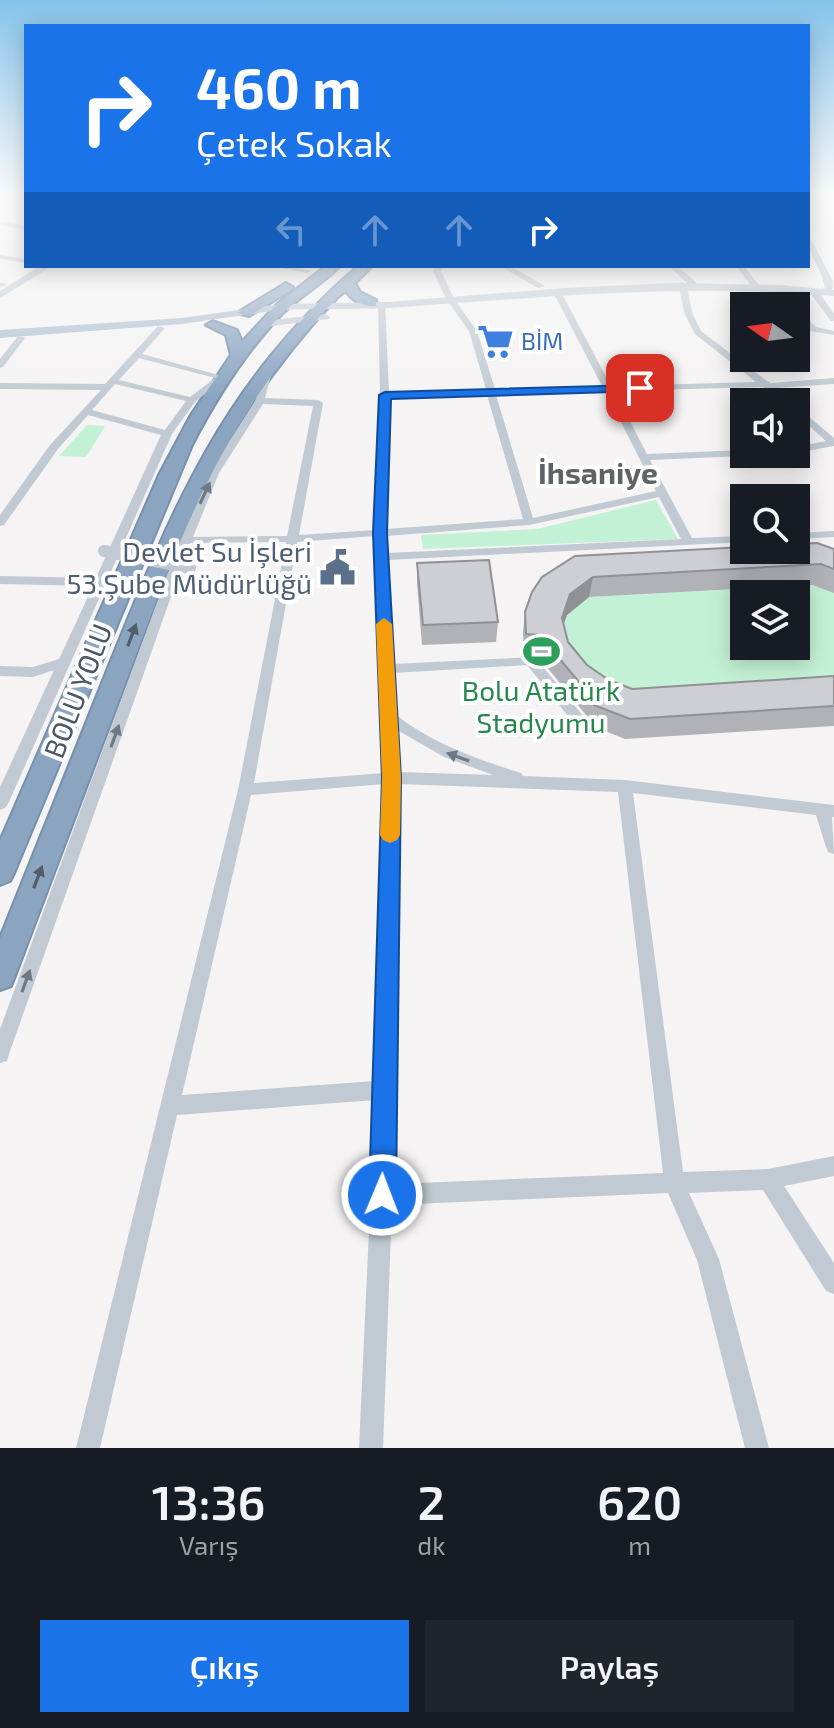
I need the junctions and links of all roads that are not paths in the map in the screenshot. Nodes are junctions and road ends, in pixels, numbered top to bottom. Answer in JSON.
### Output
{"nodes":[{"id":1,"x":820,"y":263,"type":"edge"},
{"id":2,"x":32,"y":268,"type":"edge"},
{"id":3,"x":43,"y":268,"type":"edge"},
{"id":4,"x":288,"y":268,"type":"edge"},
{"id":5,"x":363,"y":268,"type":"edge"},
{"id":6,"x":439,"y":268,"type":"edge"},
{"id":7,"x":508,"y":268,"type":"edge"},
{"id":8,"x":675,"y":268,"type":"edge"},
{"id":9,"x":742,"y":268,"type":"edge"},
{"id":10,"x":328,"y":270,"type":"edge"},
{"id":11,"x":307,"y":271,"type":"junction"},
{"id":12,"x":526,"y":277,"type":"junction"},
{"id":13,"x":347,"y":281,"type":"junction"},
{"id":14,"x":688,"y":284,"type":"junction"},
{"id":15,"x":755,"y":285,"type":"junction"},
{"id":16,"x":778,"y":287,"type":"junction"},
{"id":17,"x":1,"y":288,"type":"edge"},
{"id":18,"x":542,"y":289,"type":"junction"},
{"id":19,"x":813,"y":291,"type":"junction"},
{"id":20,"x":557,"y":292,"type":"junction"},
{"id":21,"x":782,"y":292,"type":"edge"},
{"id":22,"x":832,"y":293,"type":"edge"},
{"id":23,"x":450,"y":299,"type":"junction"},
{"id":24,"x":383,"y":305,"type":"junction"},
{"id":25,"x":281,"y":307,"type":"junction"},
{"id":26,"x":316,"y":312,"type":"junction"},
{"id":27,"x":244,"y":313,"type":"junction"},
{"id":28,"x":834,"y":319,"type":"edge"},
{"id":29,"x":264,"y":324,"type":"junction"},
{"id":30,"x":213,"y":325,"type":"junction"},
{"id":31,"x":810,"y":326,"type":"edge"},
{"id":32,"x":161,"y":328,"type":"junction"},
{"id":33,"x":834,"y":333,"type":"edge"},
{"id":34,"x":0,"y":337,"type":"edge"},
{"id":35,"x":21,"y":338,"type":"junction"},
{"id":36,"x":137,"y":355,"type":"junction"},
{"id":37,"x":239,"y":356,"type":"junction"},
{"id":38,"x":0,"y":365,"type":"edge"},
{"id":39,"x":270,"y":366,"type":"junction"},
{"id":40,"x":222,"y":377,"type":"junction"},
{"id":41,"x":834,"y":381,"type":"edge"},
{"id":42,"x":110,"y":384,"type":"junction"},
{"id":43,"x":768,"y":385,"type":"junction"},
{"id":44,"x":0,"y":386,"type":"edge"},
{"id":45,"x":772,"y":388,"type":"edge"},
{"id":46,"x":609,"y":390,"type":"junction"},
{"id":47,"x":490,"y":393,"type":"junction"},
{"id":48,"x":385,"y":395,"type":"junction"},
{"id":49,"x":192,"y":400,"type":"junction"},
{"id":50,"x":260,"y":401,"type":"junction"},
{"id":51,"x":86,"y":411,"type":"junction"},
{"id":52,"x":810,"y":422,"type":"edge"},
{"id":53,"x":167,"y":434,"type":"junction"},
{"id":54,"x":834,"y":443,"type":"edge"},
{"id":55,"x":810,"y":447,"type":"edge"},
{"id":56,"x":730,"y":454,"type":"edge"},
{"id":57,"x":645,"y":457,"type":"junction"},
{"id":58,"x":663,"y":493,"type":"junction"},
{"id":59,"x":529,"y":522,"type":"junction"},
{"id":60,"x":0,"y":523,"type":"edge"},
{"id":61,"x":380,"y":533,"type":"junction"},
{"id":62,"x":834,"y":534,"type":"edge"},
{"id":63,"x":810,"y":535,"type":"edge"},
{"id":64,"x":291,"y":539,"type":"junction"},
{"id":65,"x":186,"y":540,"type":"junction"},
{"id":66,"x":730,"y":540,"type":"edge"},
{"id":67,"x":689,"y":543,"type":"junction"},
{"id":68,"x":104,"y":551,"type":"dead end"},
{"id":69,"x":382,"y":557,"type":"junction"},
{"id":70,"x":190,"y":568,"type":"dead end"},
{"id":71,"x":0,"y":580,"type":"edge"},
{"id":72,"x":100,"y":582,"type":"junction"},
{"id":73,"x":64,"y":662,"type":"junction"},
{"id":74,"x":385,"y":669,"type":"junction"},
{"id":75,"x":0,"y":671,"type":"edge"},
{"id":76,"x":388,"y":716,"type":"junction"},
{"id":77,"x":581,"y":722,"type":"dead end"},
{"id":78,"x":392,"y":778,"type":"junction"},
{"id":79,"x":532,"y":782,"type":"junction"},
{"id":80,"x":625,"y":786,"type":"junction"},
{"id":81,"x":245,"y":790,"type":"junction"},
{"id":82,"x":0,"y":804,"type":"edge"},
{"id":83,"x":828,"y":810,"type":"edge"},
{"id":84,"x":834,"y":847,"type":"edge"},
{"id":85,"x":0,"y":873,"type":"edge"},
{"id":86,"x":0,"y":976,"type":"edge"},
{"id":87,"x":0,"y":1054,"type":"edge"},
{"id":88,"x":384,"y":1090,"type":"junction"},
{"id":89,"x":171,"y":1106,"type":"junction"},
{"id":90,"x":834,"y":1166,"type":"edge"},
{"id":91,"x":768,"y":1179,"type":"junction"},
{"id":92,"x":674,"y":1183,"type":"junction"},
{"id":93,"x":382,"y":1195,"type":"junction"},
{"id":94,"x":834,"y":1283,"type":"edge"},
{"id":95,"x":88,"y":1448,"type":"edge"},
{"id":96,"x":371,"y":1448,"type":"edge"},
{"id":97,"x":757,"y":1448,"type":"edge"}],
"edges":[{"from":1,"to":22,"type":"street"},
{"from":2,"to":17,"type":"main road"},
{"from":3,"to":17,"type":"main road"},
{"from":4,"to":11,"type":"street"},
{"from":5,"to":13,"type":"highway","name":"BOLU YOLU"},
{"from":6,"to":23,"type":"street"},
{"from":7,"to":12,"type":"street"},
{"from":8,"to":14,"type":"street"},
{"from":9,"to":15,"type":"street"},
{"from":10,"to":11,"type":"highway"},
{"from":10,"to":25,"type":"highway"},
{"from":11,"to":27,"type":"highway"},
{"from":12,"to":18,"type":"street"},
{"from":12,"to":18,"type":"street"},
{"from":13,"to":24,"type":"highway"},
{"from":13,"to":26,"type":"highway","name":"BOLU YOLU"},
{"from":14,"to":15,"type":"main road"},
{"from":14,"to":20,"type":"main road"},
{"from":14,"to":43,"type":"street"},
{"from":15,"to":16,"type":"main road"},
{"from":16,"to":19,"type":"main road"},
{"from":16,"to":21,"type":"street"},
{"from":18,"to":20,"type":"main road"},
{"from":18,"to":23,"type":"main road"},
{"from":19,"to":22,"type":"main road"},
{"from":19,"to":28,"type":"street"},
{"from":20,"to":46,"type":"street"},
{"from":23,"to":24,"type":"main road"},
{"from":23,"to":47,"type":"street"},
{"from":24,"to":26,"type":"main road"},
{"from":24,"to":26,"type":"main road"},
{"from":24,"to":48,"type":"street"},
{"from":25,"to":26,"type":"main road"},
{"from":25,"to":27,"type":"main road"},
{"from":25,"to":29,"type":"highway"},
{"from":26,"to":29,"type":"main road"},
{"from":26,"to":39,"type":"highway","name":"BOLU YOLU"},
{"from":27,"to":34,"type":"main road"},
{"from":29,"to":30,"type":"main road"},
{"from":29,"to":37,"type":"highway"},
{"from":30,"to":32,"type":"main road"},
{"from":30,"to":37,"type":"highway"},
{"from":31,"to":33,"type":"street"},
{"from":32,"to":35,"type":"main road"},
{"from":32,"to":36,"type":"street"},
{"from":34,"to":35,"type":"main road"},
{"from":35,"to":38,"type":"street"},
{"from":36,"to":40,"type":"street"},
{"from":36,"to":42,"type":"street"},
{"from":37,"to":40,"type":"highway"},
{"from":39,"to":50,"type":"street"},
{"from":86,"to":39,"type":"highway","name":"BOLU YOLU","one_way":true},
{"from":40,"to":49,"type":"street"},
{"from":40,"to":85,"type":"highway"},
{"from":41,"to":43,"type":"street"},
{"from":42,"to":44,"type":"street"},
{"from":42,"to":49,"type":"street"},
{"from":42,"to":51,"type":"street"},
{"from":43,"to":45,"type":"street"},
{"from":43,"to":46,"type":"street"},
{"from":46,"to":47,"type":"street"},
{"from":46,"to":57,"type":"street"},
{"from":47,"to":48,"type":"street"},
{"from":47,"to":59,"type":"street"},
{"from":48,"to":61,"type":"street"},
{"from":49,"to":53,"type":"street"},
{"from":50,"to":64,"type":"street"},
{"from":65,"to":50,"type":"street","one_way":true},
{"from":51,"to":53,"type":"street"},
{"from":51,"to":60,"type":"street"},
{"from":52,"to":54,"type":"street"},
{"from":53,"to":72,"type":"street"},
{"from":54,"to":55,"type":"street"},
{"from":56,"to":57,"type":"street"},
{"from":57,"to":58,"type":"street"},
{"from":58,"to":59,"type":"street"},
{"from":58,"to":67,"type":"street"},
{"from":59,"to":61,"type":"street"},
{"from":61,"to":64,"type":"street"},
{"from":61,"to":69,"type":"street"},
{"from":62,"to":63,"type":"street"},
{"from":64,"to":65,"type":"street"},
{"from":64,"to":81,"type":"street"},
{"from":87,"to":65,"type":"street","one_way":true},
{"from":66,"to":67,"type":"street"},
{"from":67,"to":69,"type":"street"},
{"from":68,"to":70,"type":"street","bridge":true},
{"from":69,"to":74,"type":"street"},
{"from":71,"to":72,"type":"street"},
{"from":72,"to":73,"type":"street"},
{"from":73,"to":75,"type":"street"},
{"from":73,"to":82,"type":"street"},
{"from":74,"to":76,"type":"street"},
{"from":74,"to":77,"type":"street"},
{"from":76,"to":78,"type":"street"},
{"from":79,"to":76,"type":"street","one_way":true},
{"from":78,"to":79,"type":"street"},
{"from":78,"to":81,"type":"street"},
{"from":78,"to":88,"type":"street"},
{"from":79,"to":80,"type":"street"},
{"from":80,"to":83,"type":"street"},
{"from":80,"to":92,"type":"street"},
{"from":81,"to":89,"type":"street"},
{"from":83,"to":84,"type":"street"},
{"from":88,"to":89,"type":"street"},
{"from":88,"to":93,"type":"street"},
{"from":89,"to":95,"type":"street"},
{"from":90,"to":91,"type":"street"},
{"from":91,"to":92,"type":"street"},
{"from":91,"to":94,"type":"street"},
{"from":92,"to":93,"type":"street"},
{"from":92,"to":97,"type":"street"},
{"from":93,"to":96,"type":"street"}]}
